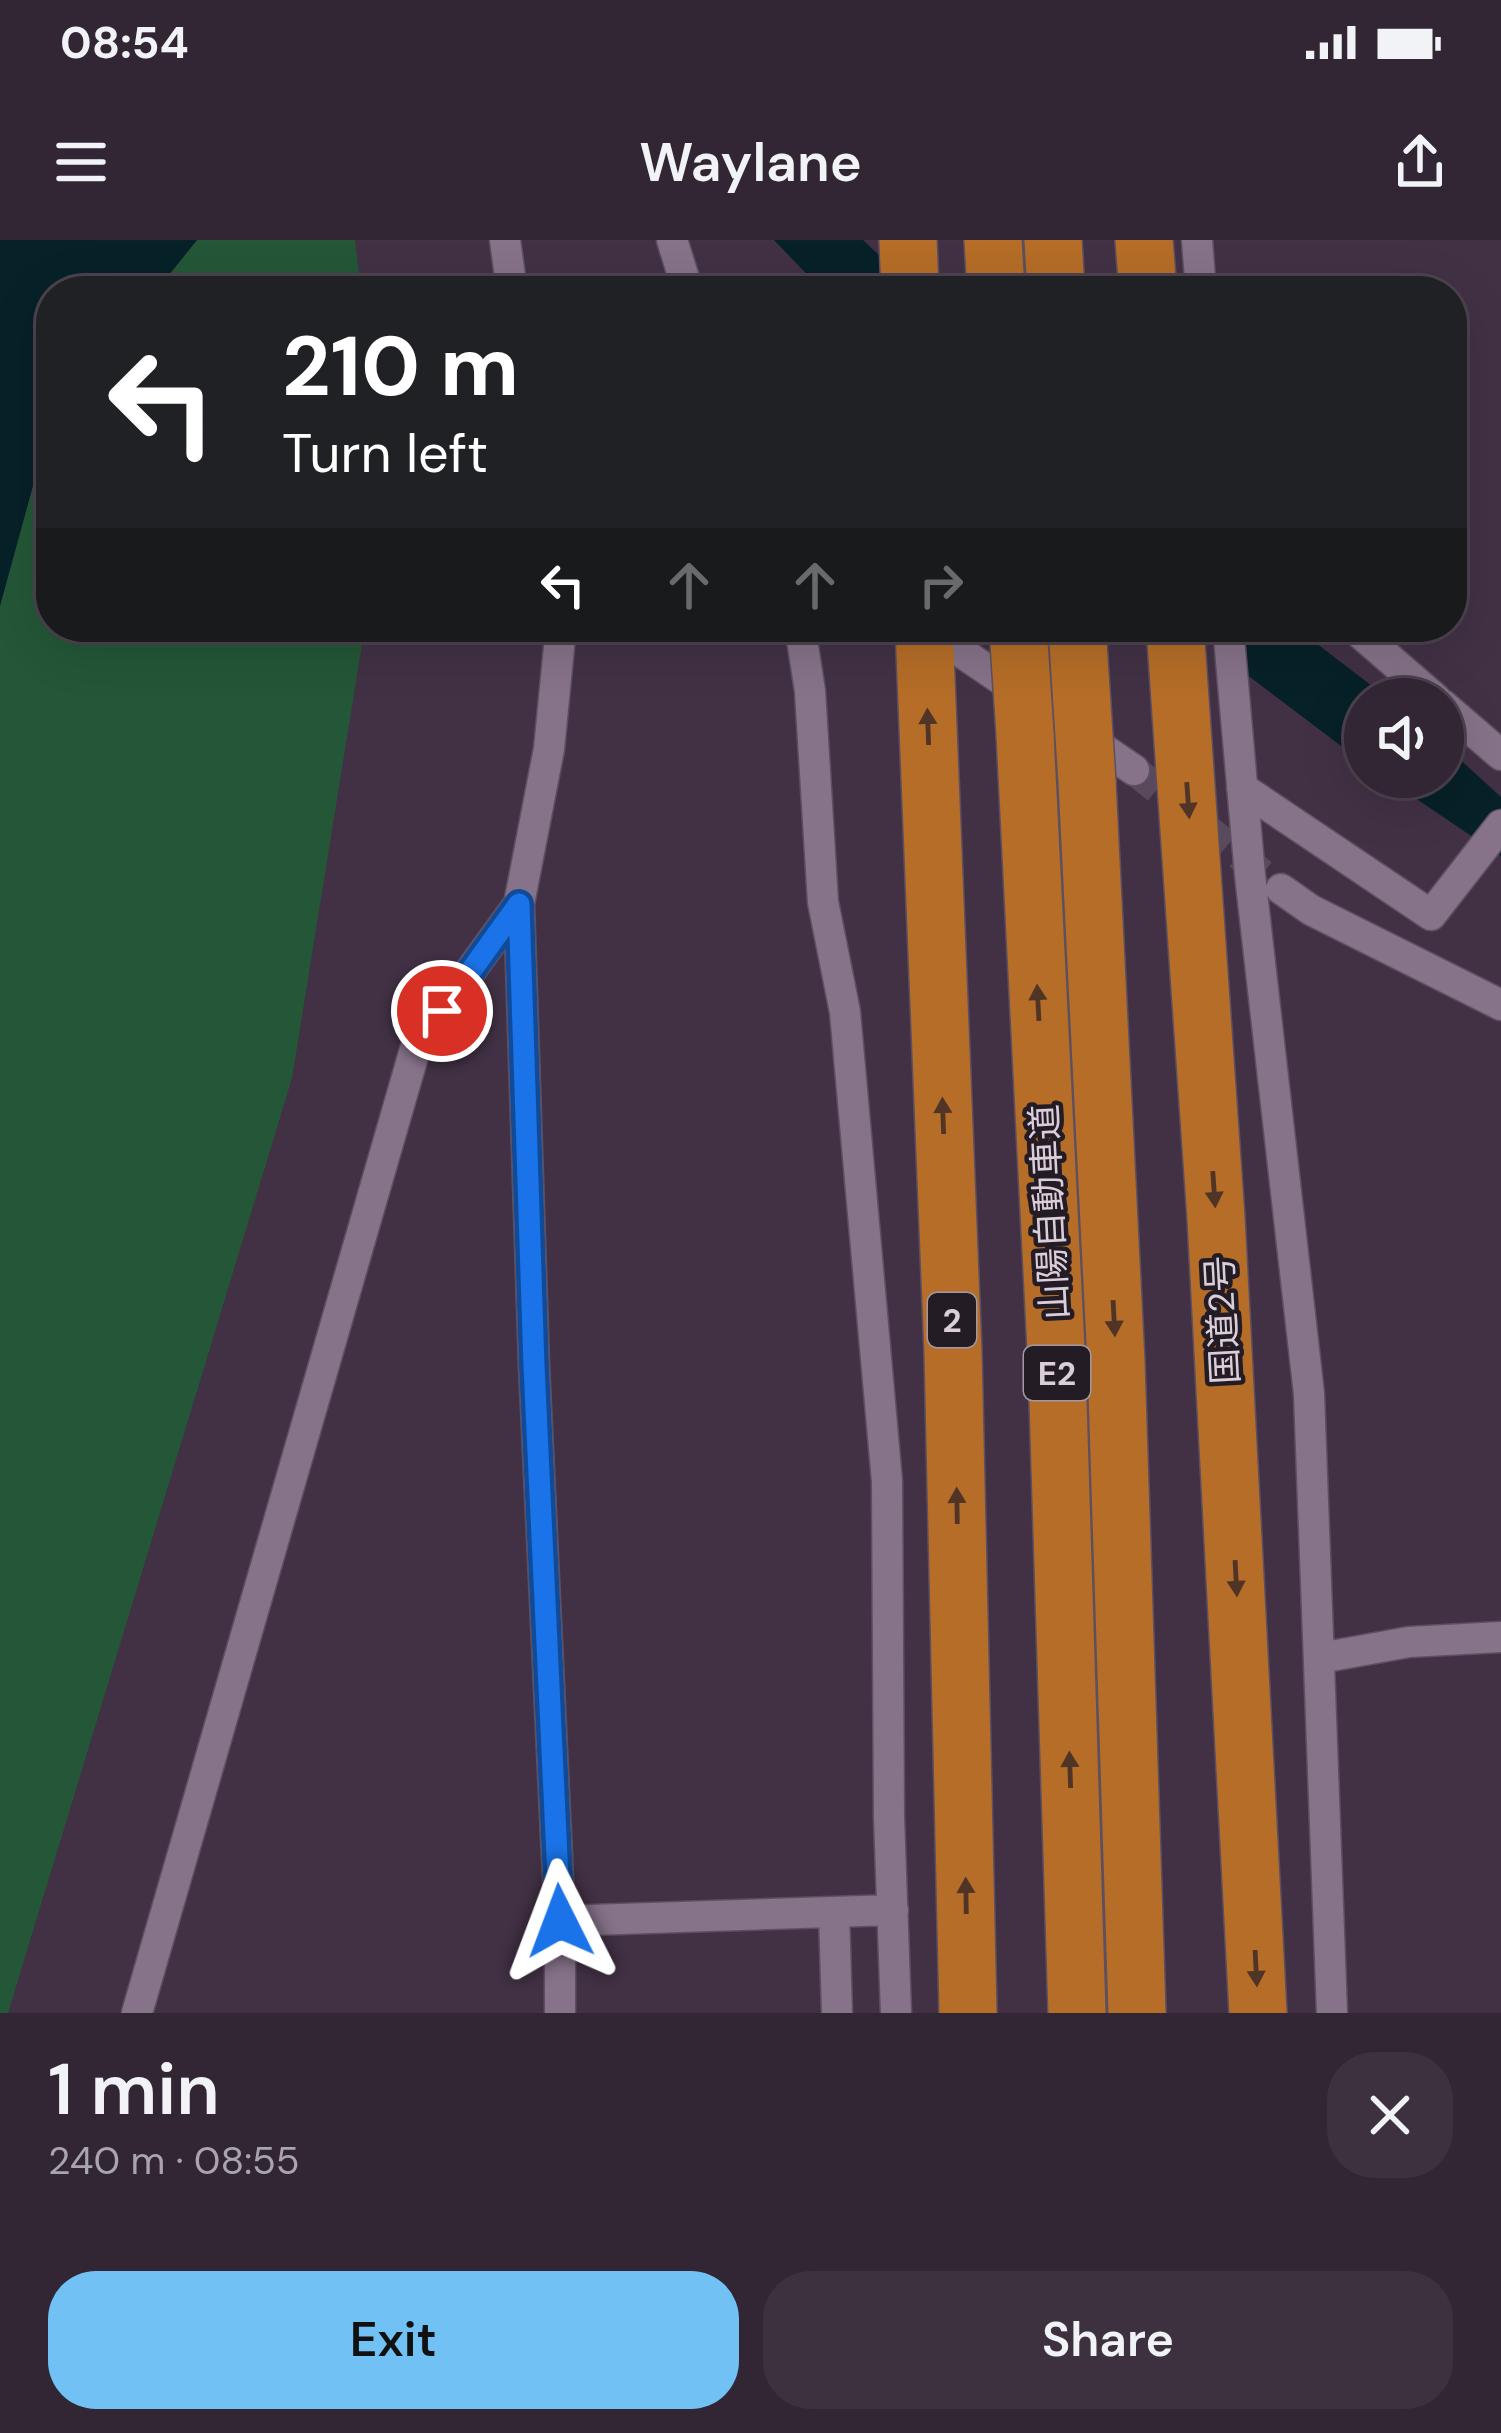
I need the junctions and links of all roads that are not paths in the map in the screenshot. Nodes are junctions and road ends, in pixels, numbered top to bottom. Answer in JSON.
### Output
{"nodes":[{"id":1,"x":672,"y":240,"type":"edge"},
{"id":2,"x":993,"y":240,"type":"edge"},
{"id":3,"x":1052,"y":240,"type":"edge"},
{"id":4,"x":1144,"y":240,"type":"edge"},
{"id":5,"x":1197,"y":240,"type":"edge"},
{"id":6,"x":507,"y":241,"type":"edge"},
{"id":7,"x":510,"y":276,"type":"edge"},
{"id":8,"x":683,"y":276,"type":"edge"},
{"id":9,"x":995,"y":276,"type":"edge"},
{"id":10,"x":1055,"y":276,"type":"edge"},
{"id":11,"x":1147,"y":276,"type":"edge"},
{"id":12,"x":1200,"y":276,"type":"edge"},
{"id":13,"x":560,"y":642,"type":"edge"},
{"id":14,"x":802,"y":642,"type":"edge"},
{"id":15,"x":944,"y":642,"type":"edge"},
{"id":16,"x":946,"y":642,"type":"edge"},
{"id":17,"x":1019,"y":642,"type":"edge"},
{"id":18,"x":1081,"y":642,"type":"edge"},
{"id":19,"x":1176,"y":642,"type":"edge"},
{"id":20,"x":1229,"y":642,"type":"edge"},
{"id":21,"x":1370,"y":642,"type":"edge"},
{"id":22,"x":1412,"y":678,"type":"edge"},
{"id":23,"x":1464,"y":723,"type":"edge"},
{"id":24,"x":1501,"y":755,"type":"edge"},
{"id":25,"x":1111,"y":776,"type":"junction"},
{"id":26,"x":1242,"y":788,"type":"junction"},
{"id":27,"x":1501,"y":825,"type":"edge"},
{"id":28,"x":1281,"y":889,"type":"tunnel mouth"},
{"id":29,"x":519,"y":904,"type":"junction"},
{"id":30,"x":1501,"y":1005,"type":"edge"},
{"id":31,"x":1501,"y":1637,"type":"edge"},
{"id":32,"x":1320,"y":1658,"type":"junction"},
{"id":33,"x":892,"y":1910,"type":"junction"},
{"id":34,"x":834,"y":1912,"type":"junction"},
{"id":35,"x":560,"y":1921,"type":"junction"},
{"id":36,"x":137,"y":2013,"type":"edge"},
{"id":37,"x":560,"y":2013,"type":"edge"},
{"id":38,"x":837,"y":2013,"type":"edge"},
{"id":39,"x":896,"y":2013,"type":"edge"},
{"id":40,"x":968,"y":2013,"type":"edge"},
{"id":41,"x":1078,"y":2013,"type":"edge"},
{"id":42,"x":1137,"y":2013,"type":"edge"},
{"id":43,"x":1258,"y":2013,"type":"edge"},
{"id":44,"x":1332,"y":2013,"type":"edge"}],
"edges":[{"from":1,"to":8,"type":"street"},
{"from":2,"to":9,"type":"highway"},
{"from":3,"to":10,"type":"highway"},
{"from":4,"to":11,"type":"highway"},
{"from":5,"to":12,"type":"street"},
{"from":6,"to":7,"type":"street"},
{"from":13,"to":29,"type":"street"},
{"from":14,"to":33,"type":"street"},
{"from":40,"to":15,"type":"highway","number":"2","one_way":true},
{"from":16,"to":25,"type":"street"},
{"from":41,"to":17,"type":"highway","name":"山陽自動車道","number":"E2","one_way":true,"bridge":true},
{"from":18,"to":25,"type":"highway","name":"山陽自動車道","number":"E2","bridge":true},
{"from":19,"to":43,"type":"highway","name":"国道2号","one_way":true},
{"from":20,"to":26,"type":"street"},
{"from":21,"to":22,"type":"street"},
{"from":23,"to":24,"type":"street"},
{"from":25,"to":42,"type":"highway","name":"山陽自動車道","number":"E2","one_way":true},
{"from":26,"to":27,"type":"street"},
{"from":26,"to":32,"type":"street"},
{"from":28,"to":30,"type":"street"},
{"from":29,"to":35,"type":"street"},
{"from":29,"to":36,"type":"street"},
{"from":31,"to":32,"type":"street"},
{"from":32,"to":44,"type":"street"},
{"from":33,"to":34,"type":"street"},
{"from":33,"to":39,"type":"street"},
{"from":34,"to":35,"type":"street"},
{"from":34,"to":38,"type":"street"},
{"from":35,"to":37,"type":"street"}]}
